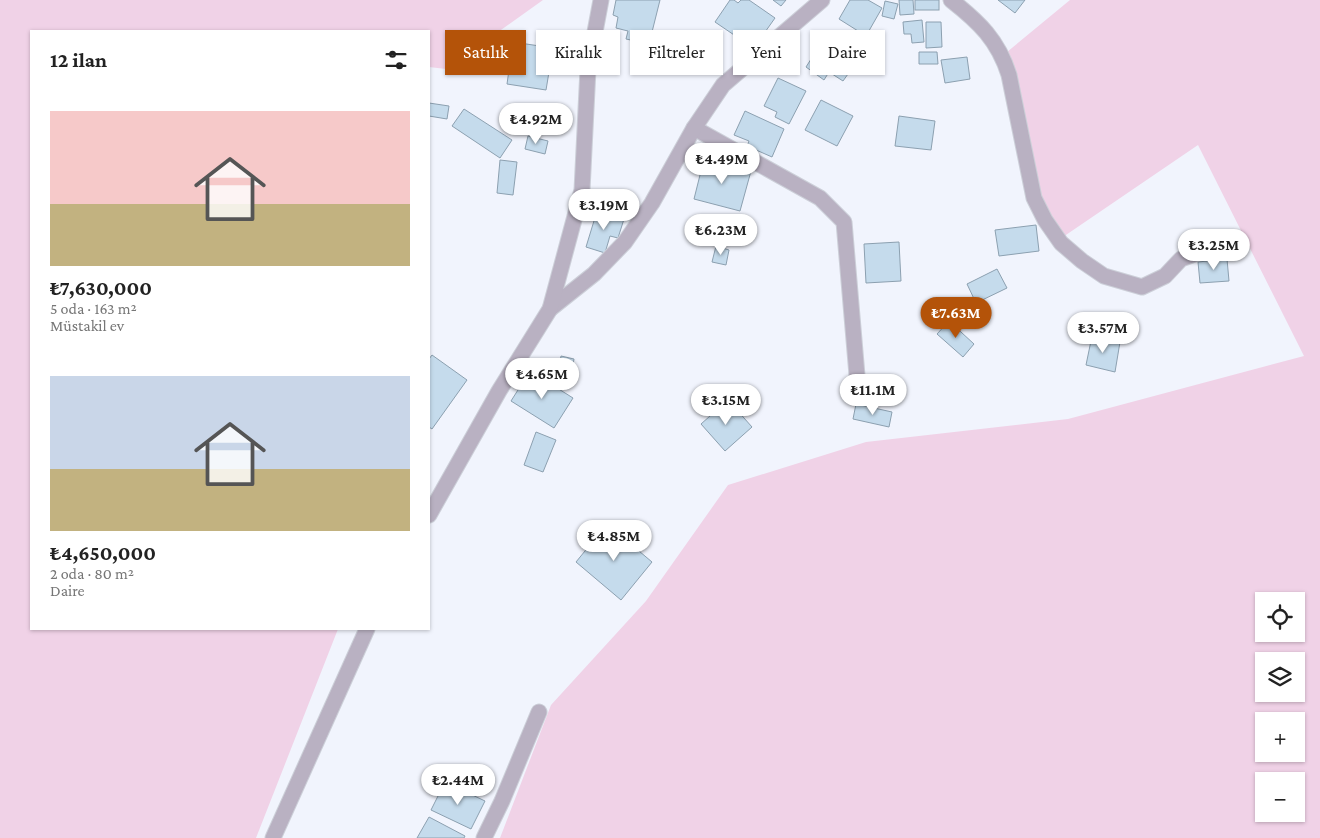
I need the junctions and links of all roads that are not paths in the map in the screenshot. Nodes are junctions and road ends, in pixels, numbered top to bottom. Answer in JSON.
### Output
{"nodes":[{"id":1,"x":601,"y":0,"type":"edge"},
{"id":2,"x":822,"y":0,"type":"edge"},
{"id":3,"x":951,"y":0,"type":"edge"},
{"id":4,"x":694,"y":128,"type":"junction"},
{"id":5,"x":1225,"y":246,"type":"dead end"},
{"id":6,"x":550,"y":309,"type":"junction"},
{"id":7,"x":858,"y":387,"type":"dead end"},
{"id":8,"x":430,"y":513,"type":"edge"},
{"id":9,"x":367,"y":630,"type":"edge"},
{"id":10,"x":539,"y":712,"type":"dead end"},
{"id":11,"x":273,"y":838,"type":"edge"},
{"id":12,"x":484,"y":838,"type":"edge"}],
"edges":[{"from":1,"to":6,"type":"street"},
{"from":2,"to":4,"type":"street"},
{"from":3,"to":5,"type":"street"},
{"from":4,"to":6,"type":"street"},
{"from":4,"to":7,"type":"street"},
{"from":6,"to":8,"type":"street"},
{"from":9,"to":11,"type":"street"},
{"from":10,"to":12,"type":"street"}]}
